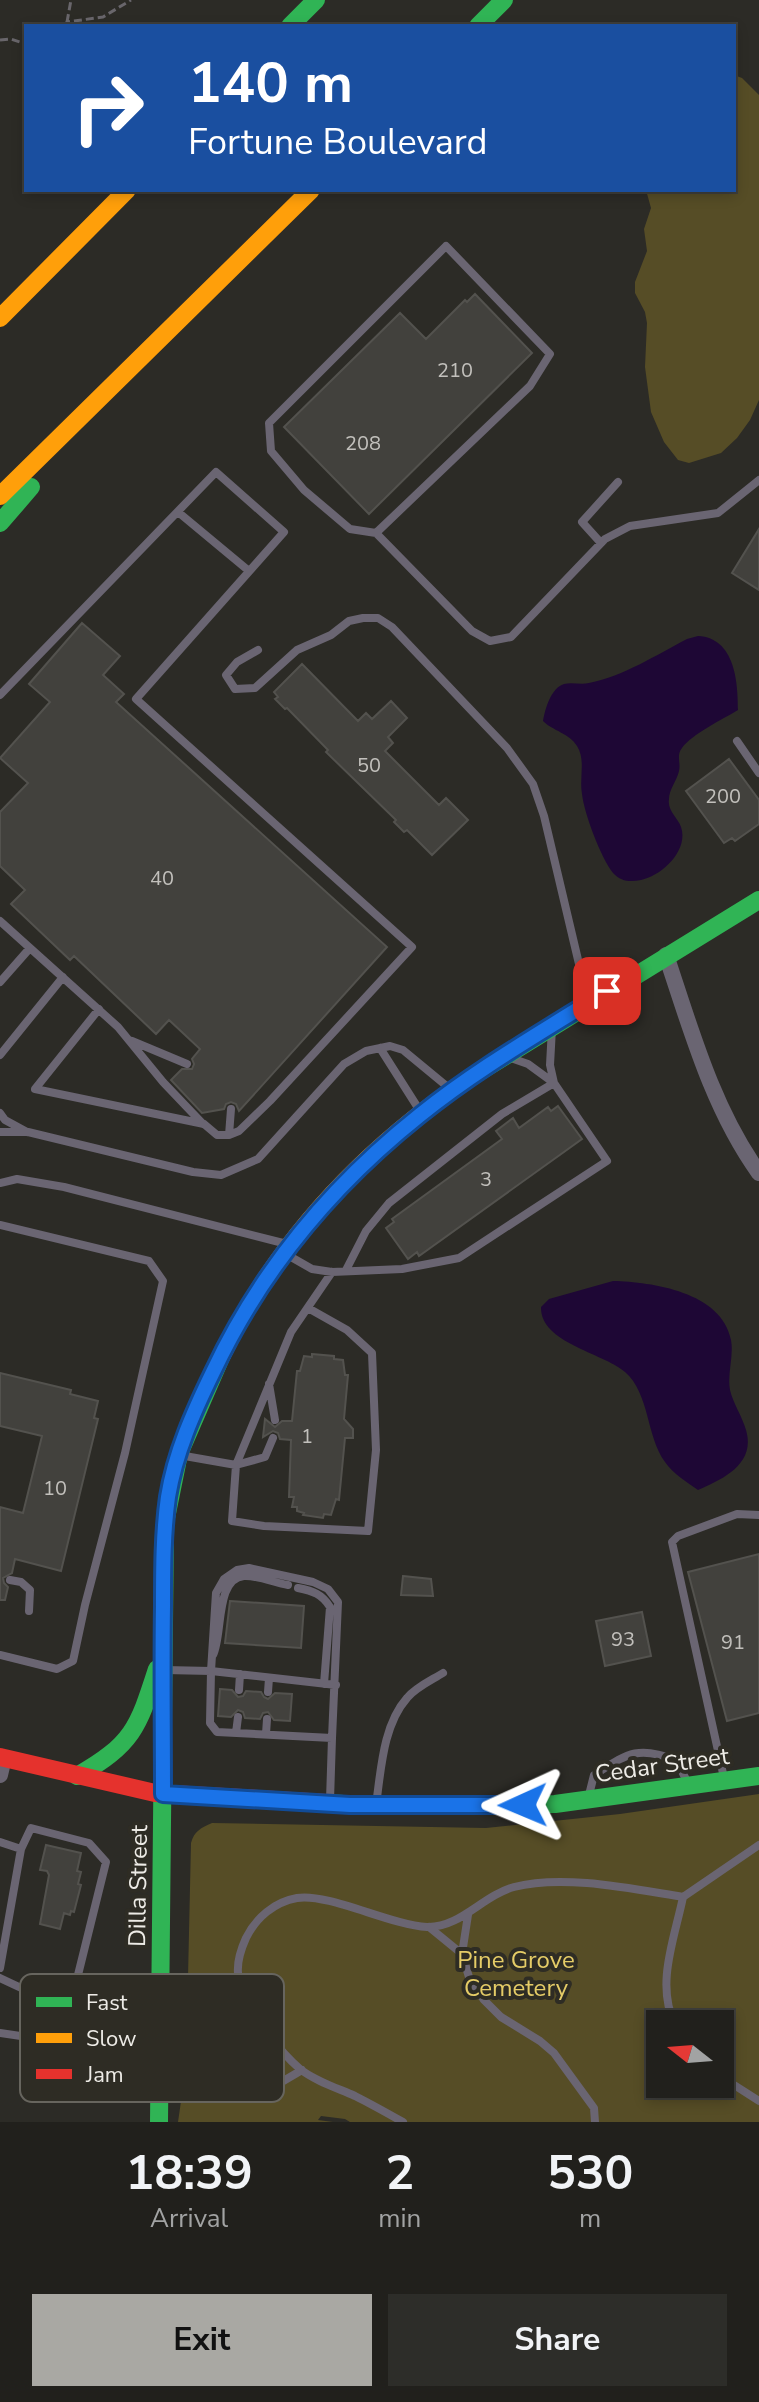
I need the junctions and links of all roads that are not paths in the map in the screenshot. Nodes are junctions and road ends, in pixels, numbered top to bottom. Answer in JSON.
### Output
{"nodes":[{"id":1,"x":316,"y":0,"type":"edge"},
{"id":2,"x":504,"y":0,"type":"edge"},
{"id":3,"x":292,"y":24,"type":"edge"},
{"id":4,"x":480,"y":24,"type":"edge"},
{"id":5,"x":125,"y":192,"type":"edge"},
{"id":6,"x":309,"y":192,"type":"edge"},
{"id":7,"x":0,"y":318,"type":"edge"},
{"id":8,"x":156,"y":343,"type":"junction"},
{"id":9,"x":759,"y":480,"type":"edge"},
{"id":10,"x":618,"y":482,"type":"dead end"},
{"id":11,"x":0,"y":496,"type":"edge"},
{"id":12,"x":178,"y":512,"type":"junction"},
{"id":13,"x":0,"y":523,"type":"edge"},
{"id":14,"x":376,"y":533,"type":"junction"},
{"id":15,"x":601,"y":543,"type":"junction"},
{"id":16,"x":249,"y":571,"type":"junction"},
{"id":17,"x":258,"y":650,"type":"dead end"},
{"id":18,"x":0,"y":695,"type":"edge"},
{"id":19,"x":737,"y":741,"type":"dead end"},
{"id":20,"x":759,"y":773,"type":"edge"},
{"id":21,"x":759,"y":900,"type":"edge"},
{"id":22,"x":0,"y":921,"type":"edge"},
{"id":23,"x":30,"y":948,"type":"junction"},
{"id":24,"x":666,"y":955,"type":"junction"},
{"id":25,"x":63,"y":977,"type":"junction"},
{"id":26,"x":0,"y":982,"type":"edge"},
{"id":27,"x":588,"y":1003,"type":"junction"},
{"id":28,"x":99,"y":1009,"type":"junction"},
{"id":29,"x":552,"y":1025,"type":"junction"},
{"id":30,"x":129,"y":1040,"type":"junction"},
{"id":31,"x":380,"y":1048,"type":"junction"},
{"id":32,"x":0,"y":1055,"type":"edge"},
{"id":33,"x":504,"y":1055,"type":"junction"},
{"id":34,"x":187,"y":1064,"type":"dead end"},
{"id":35,"x":554,"y":1083,"type":"junction"},
{"id":36,"x":452,"y":1091,"type":"junction"},
{"id":37,"x":231,"y":1109,"type":"dead end"},
{"id":38,"x":0,"y":1113,"type":"edge"},
{"id":39,"x":421,"y":1113,"type":"junction"},
{"id":40,"x":204,"y":1124,"type":"junction"},
{"id":41,"x":0,"y":1132,"type":"edge"},
{"id":42,"x":28,"y":1132,"type":"junction"},
{"id":43,"x":229,"y":1135,"type":"junction"},
{"id":44,"x":759,"y":1173,"type":"edge"},
{"id":45,"x":0,"y":1183,"type":"edge"},
{"id":46,"x":0,"y":1225,"type":"edge"},
{"id":47,"x":287,"y":1249,"type":"junction"},
{"id":48,"x":346,"y":1270,"type":"junction"},
{"id":49,"x":332,"y":1272,"type":"junction"},
{"id":50,"x":308,"y":1308,"type":"junction"},
{"id":51,"x":269,"y":1383,"type":"junction"},
{"id":52,"x":275,"y":1420,"type":"dead end"},
{"id":53,"x":273,"y":1438,"type":"dead end"},
{"id":54,"x":178,"y":1455,"type":"junction"},
{"id":55,"x":236,"y":1465,"type":"junction"},
{"id":56,"x":759,"y":1515,"type":"edge"},
{"id":57,"x":10,"y":1580,"type":"dead end"},
{"id":58,"x":288,"y":1585,"type":"dead end"},
{"id":59,"x":298,"y":1588,"type":"dead end"},
{"id":60,"x":29,"y":1611,"type":"dead end"},
{"id":61,"x":0,"y":1655,"type":"edge"},
{"id":62,"x":211,"y":1659,"type":"junction"},
{"id":63,"x":162,"y":1661,"type":"junction"},
{"id":64,"x":211,"y":1671,"type":"junction"},
{"id":65,"x":443,"y":1673,"type":"dead end"},
{"id":66,"x":240,"y":1674,"type":"junction"},
{"id":67,"x":269,"y":1678,"type":"junction"},
{"id":68,"x":324,"y":1684,"type":"junction"},
{"id":69,"x":336,"y":1685,"type":"junction"},
{"id":70,"x":239,"y":1690,"type":"dead end"},
{"id":71,"x":268,"y":1692,"type":"dead end"},
{"id":72,"x":238,"y":1717,"type":"dead end"},
{"id":73,"x":267,"y":1719,"type":"dead end"},
{"id":74,"x":236,"y":1733,"type":"junction"},
{"id":75,"x":266,"y":1734,"type":"junction"},
{"id":76,"x":332,"y":1738,"type":"junction"},
{"id":77,"x":1,"y":1763,"type":"edge"},
{"id":78,"x":77,"y":1776,"type":"junction"},
{"id":79,"x":759,"y":1776,"type":"edge"},
{"id":80,"x":726,"y":1781,"type":"junction"},
{"id":81,"x":689,"y":1786,"type":"junction"},
{"id":82,"x":163,"y":1794,"type":"junction"},
{"id":83,"x":588,"y":1799,"type":"junction"},
{"id":84,"x":330,"y":1804,"type":"junction"},
{"id":85,"x":376,"y":1806,"type":"junction"},
{"id":86,"x":0,"y":1842,"type":"edge"},
{"id":87,"x":759,"y":1845,"type":"edge"},
{"id":88,"x":21,"y":1849,"type":"junction"},
{"id":89,"x":683,"y":1897,"type":"junction"},
{"id":90,"x":468,"y":1915,"type":"junction"},
{"id":91,"x":429,"y":1927,"type":"junction"},
{"id":92,"x":2,"y":1937,"type":"edge"},
{"id":93,"x":462,"y":1954,"type":"junction"},
{"id":94,"x":0,"y":1968,"type":"edge"},
{"id":95,"x":78,"y":1974,"type":"edge"},
{"id":96,"x":162,"y":1974,"type":"edge"},
{"id":97,"x":238,"y":1974,"type":"edge"},
{"id":98,"x":0,"y":1978,"type":"edge"},
{"id":99,"x":20,"y":1987,"type":"edge"},
{"id":100,"x":669,"y":2010,"type":"edge"},
{"id":101,"x":0,"y":2033,"type":"edge"},
{"id":102,"x":20,"y":2036,"type":"edge"},
{"id":103,"x":284,"y":2051,"type":"edge"},
{"id":104,"x":302,"y":2070,"type":"junction"},
{"id":105,"x":284,"y":2081,"type":"edge"},
{"id":106,"x":734,"y":2085,"type":"edge"},
{"id":107,"x":759,"y":2101,"type":"edge"},
{"id":108,"x":160,"y":2102,"type":"edge"},
{"id":109,"x":159,"y":2122,"type":"edge"},
{"id":110,"x":403,"y":2122,"type":"edge"},
{"id":111,"x":595,"y":2122,"type":"edge"}],
"edges":[{"from":1,"to":3,"type":"main road"},
{"from":2,"to":4,"type":"main road"},
{"from":5,"to":7,"type":"main road"},
{"from":6,"to":8,"type":"main road"},
{"from":8,"to":11,"type":"main road"},
{"from":8,"to":13,"type":"main road"},
{"from":9,"to":15,"type":"lane"},
{"from":10,"to":15,"type":"lane"},
{"from":12,"to":16,"type":"lane"},
{"from":12,"to":16,"type":"lane"},
{"from":12,"to":18,"type":"lane"},
{"from":14,"to":14,"type":"lane"},
{"from":14,"to":15,"type":"lane"},
{"from":16,"to":43,"type":"lane"},
{"from":17,"to":27,"type":"lane"},
{"from":19,"to":20,"type":"lane"},
{"from":21,"to":24,"type":"main road","name":"Dilla Street"},
{"from":22,"to":23,"type":"lane"},
{"from":23,"to":25,"type":"lane"},
{"from":23,"to":26,"type":"lane"},
{"from":24,"to":27,"type":"main road","name":"Dilla Street"},
{"from":24,"to":44,"type":"street"},
{"from":25,"to":28,"type":"lane"},
{"from":25,"to":32,"type":"lane"},
{"from":27,"to":29,"type":"main road","name":"Dilla Street"},
{"from":28,"to":30,"type":"lane"},
{"from":28,"to":40,"type":"lane"},
{"from":29,"to":33,"type":"main road","name":"Dilla Street"},
{"from":29,"to":35,"type":"lane"},
{"from":30,"to":34,"type":"lane"},
{"from":30,"to":40,"type":"lane"},
{"from":31,"to":36,"type":"lane"},
{"from":31,"to":39,"type":"lane"},
{"from":31,"to":42,"type":"lane"},
{"from":33,"to":35,"type":"lane"},
{"from":33,"to":36,"type":"main road","name":"Dilla Street"},
{"from":35,"to":48,"type":"lane"},
{"from":35,"to":48,"type":"lane"},
{"from":36,"to":39,"type":"main road","name":"Dilla Street"},
{"from":37,"to":43,"type":"lane"},
{"from":38,"to":42,"type":"lane"},
{"from":39,"to":47,"type":"main road","name":"Dilla Street"},
{"from":40,"to":43,"type":"lane"},
{"from":41,"to":42,"type":"lane"},
{"from":45,"to":47,"type":"lane"},
{"from":46,"to":61,"type":"lane"},
{"from":47,"to":49,"type":"lane"},
{"from":47,"to":54,"type":"main road","name":"Dilla Street"},
{"from":48,"to":49,"type":"lane"},
{"from":49,"to":50,"type":"lane"},
{"from":50,"to":51,"type":"lane"},
{"from":50,"to":55,"type":"lane"},
{"from":51,"to":52,"type":"lane"},
{"from":51,"to":55,"type":"lane"},
{"from":53,"to":55,"type":"lane"},
{"from":54,"to":55,"type":"lane"},
{"from":54,"to":63,"type":"main road","name":"Dilla Street"},
{"from":56,"to":80,"type":"lane"},
{"from":57,"to":60,"type":"lane"},
{"from":58,"to":62,"type":"lane"},
{"from":59,"to":68,"type":"lane"},
{"from":62,"to":64,"type":"lane"},
{"from":62,"to":69,"type":"lane"},
{"from":63,"to":64,"type":"lane"},
{"from":63,"to":78,"type":"main road"},
{"from":63,"to":82,"type":"main road","name":"Dilla Street"},
{"from":64,"to":66,"type":"lane"},
{"from":64,"to":74,"type":"lane"},
{"from":65,"to":85,"type":"lane"},
{"from":66,"to":67,"type":"lane"},
{"from":66,"to":70,"type":"lane"},
{"from":67,"to":68,"type":"lane"},
{"from":67,"to":71,"type":"lane"},
{"from":68,"to":69,"type":"lane"},
{"from":69,"to":76,"type":"lane"},
{"from":72,"to":74,"type":"lane"},
{"from":73,"to":75,"type":"lane"},
{"from":74,"to":75,"type":"lane"},
{"from":75,"to":76,"type":"lane"},
{"from":76,"to":84,"type":"lane"},
{"from":77,"to":78,"type":"main road","name":"Cedar Street"},
{"from":78,"to":82,"type":"main road","name":"Cedar Street"},
{"from":79,"to":80,"type":"main road","name":"Cedar Street"},
{"from":80,"to":81,"type":"main road","name":"Cedar Street"},
{"from":81,"to":83,"type":"main road","name":"Cedar Street"},
{"from":81,"to":83,"type":"lane"},
{"from":82,"to":84,"type":"main road","name":"Cedar Street"},
{"from":82,"to":96,"type":"main road","name":"Dilla Street"},
{"from":83,"to":85,"type":"main road","name":"Cedar Street"},
{"from":84,"to":85,"type":"main road","name":"Cedar Street"},
{"from":86,"to":88,"type":"lane"},
{"from":87,"to":89,"type":"lane"},
{"from":88,"to":92,"type":"lane"},
{"from":88,"to":95,"type":"lane"},
{"from":89,"to":90,"type":"lane"},
{"from":89,"to":100,"type":"lane"},
{"from":90,"to":91,"type":"lane"},
{"from":90,"to":93,"type":"lane"},
{"from":91,"to":93,"type":"lane"},
{"from":91,"to":97,"type":"lane"},
{"from":92,"to":94,"type":"lane"},
{"from":93,"to":111,"type":"lane"},
{"from":98,"to":99,"type":"lane"},
{"from":101,"to":102,"type":"lane"},
{"from":103,"to":104,"type":"lane"},
{"from":104,"to":105,"type":"lane"},
{"from":104,"to":110,"type":"lane"},
{"from":106,"to":107,"type":"lane"},
{"from":108,"to":109,"type":"main road","name":"Dilla Street"}]}
